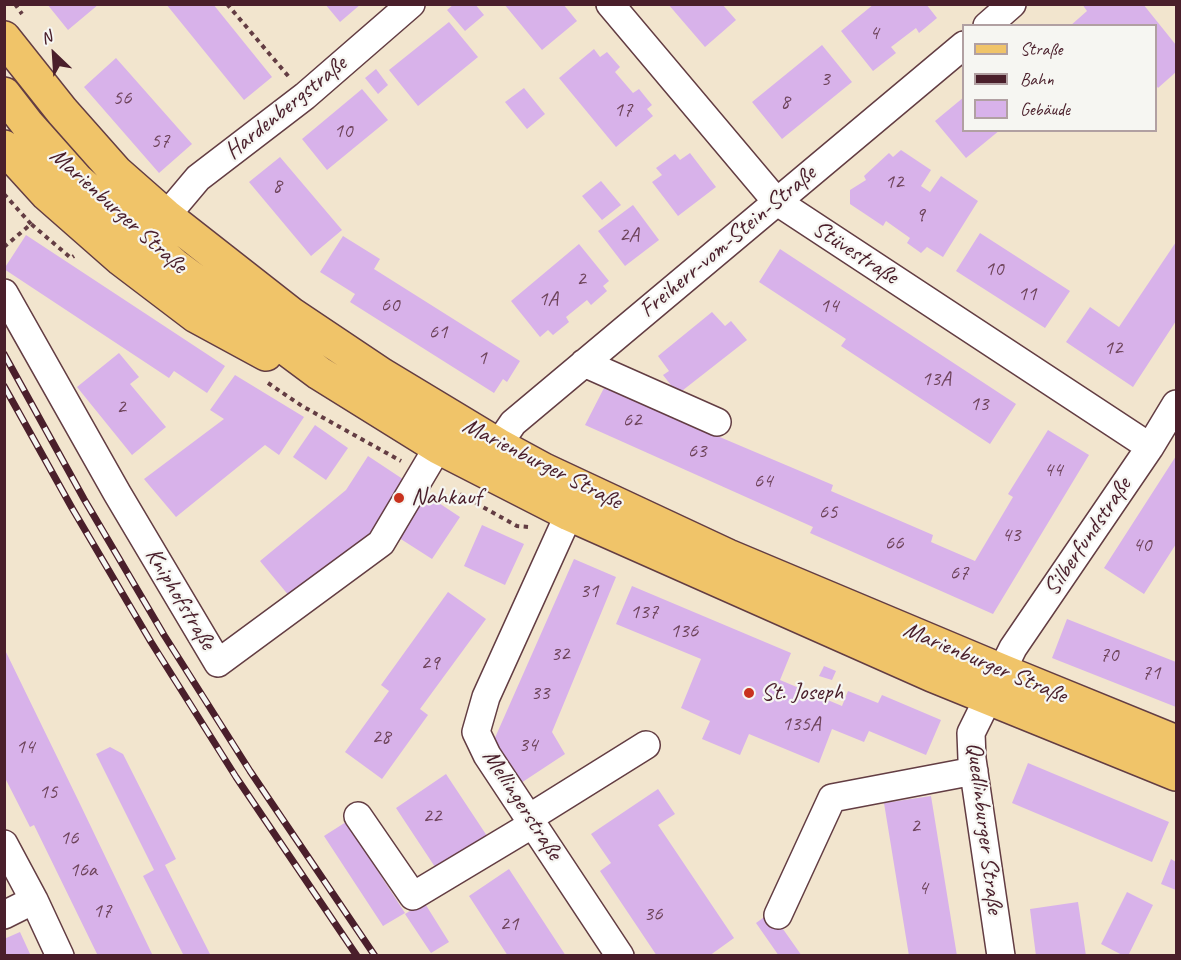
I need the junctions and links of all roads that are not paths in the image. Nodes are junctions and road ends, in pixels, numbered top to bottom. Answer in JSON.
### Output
{"nodes":[{"id":1,"x":411,"y":4,"type":"edge"},
{"id":2,"x":609,"y":4,"type":"edge"},
{"id":3,"x":1012,"y":4,"type":"edge"},
{"id":4,"x":989,"y":24,"type":"edge"},
{"id":5,"x":16,"y":30,"type":"edge"},
{"id":6,"x":962,"y":46,"type":"edge"},
{"id":7,"x":4,"y":94,"type":"edge"},
{"id":8,"x":4,"y":147,"type":"edge"},
{"id":9,"x":776,"y":201,"type":"junction"},
{"id":10,"x":166,"y":216,"type":"junction"},
{"id":11,"x":4,"y":293,"type":"edge"},
{"id":12,"x":584,"y":363,"type":"junction"},
{"id":13,"x":319,"y":373,"type":"junction"},
{"id":14,"x":1176,"y":404,"type":"edge"},
{"id":15,"x":717,"y":422,"type":"dead end"},
{"id":16,"x":498,"y":445,"type":"junction"},
{"id":17,"x":1150,"y":447,"type":"junction"},
{"id":18,"x":430,"y":460,"type":"junction"},
{"id":19,"x":564,"y":524,"type":"junction"},
{"id":20,"x":995,"y":685,"type":"junction"},
{"id":21,"x":1176,"y":742,"type":"edge"},
{"id":22,"x":646,"y":745,"type":"dead end"},
{"id":23,"x":974,"y":771,"type":"junction"},
{"id":24,"x":1176,"y":774,"type":"edge"},
{"id":25,"x":358,"y":816,"type":"dead end"},
{"id":26,"x":531,"y":821,"type":"junction"},
{"id":27,"x":4,"y":844,"type":"edge"},
{"id":28,"x":34,"y":900,"type":"junction"},
{"id":29,"x":4,"y":915,"type":"edge"},
{"id":30,"x":778,"y":915,"type":"dead end"},
{"id":31,"x":60,"y":956,"type":"edge"},
{"id":32,"x":620,"y":956,"type":"edge"},
{"id":33,"x":1001,"y":956,"type":"edge"}],
"edges":[{"from":1,"to":10,"type":"street","name":"Hardenbergstraße"},
{"from":2,"to":9,"type":"street","name":"Stüvestraße"},
{"from":3,"to":4,"type":"street"},
{"from":5,"to":10,"type":"main road","name":"Marienburger Straße"},
{"from":6,"to":9,"type":"street","name":"Freiherr-vom-Stein-Straße"},
{"from":7,"to":13,"type":"main road","name":"Marienburger Straße"},
{"from":8,"to":13,"type":"main road"},
{"from":9,"to":12,"type":"street","name":"Freiherr-vom-Stein-Straße"},
{"from":9,"to":17,"type":"street","name":"Stüvestraße"},
{"from":10,"to":16,"type":"main road","name":"Marienburger Straße"},
{"from":11,"to":18,"type":"street","name":"Kniphofstraße"},
{"from":12,"to":15,"type":"street"},
{"from":12,"to":16,"type":"street","name":"Freiherr-vom-Stein-Straße"},
{"from":13,"to":18,"type":"main road","name":"Marienburger Straße"},
{"from":14,"to":17,"type":"street","name":"Silberfundstraße"},
{"from":16,"to":20,"type":"main road","name":"Marienburger Straße"},
{"from":17,"to":20,"type":"street","name":"Silberfundstraße"},
{"from":18,"to":19,"type":"main road","name":"Marienburger Straße"},
{"from":19,"to":20,"type":"main road","name":"Marienburger Straße"},
{"from":19,"to":26,"type":"street","name":"Mellingerstraße"},
{"from":20,"to":21,"type":"main road","name":"Marienburger Straße"},
{"from":20,"to":23,"type":"street","name":"Quedlinburger Straße"},
{"from":20,"to":24,"type":"main road","name":"Marienburger Straße"},
{"from":22,"to":26,"type":"street"},
{"from":23,"to":30,"type":"street"},
{"from":23,"to":33,"type":"street","name":"Quedlinburger Straße"},
{"from":25,"to":26,"type":"street"},
{"from":26,"to":32,"type":"street","name":"Mellingerstraße"},
{"from":27,"to":28,"type":"street"},
{"from":28,"to":29,"type":"street"},
{"from":28,"to":31,"type":"street"}]}
